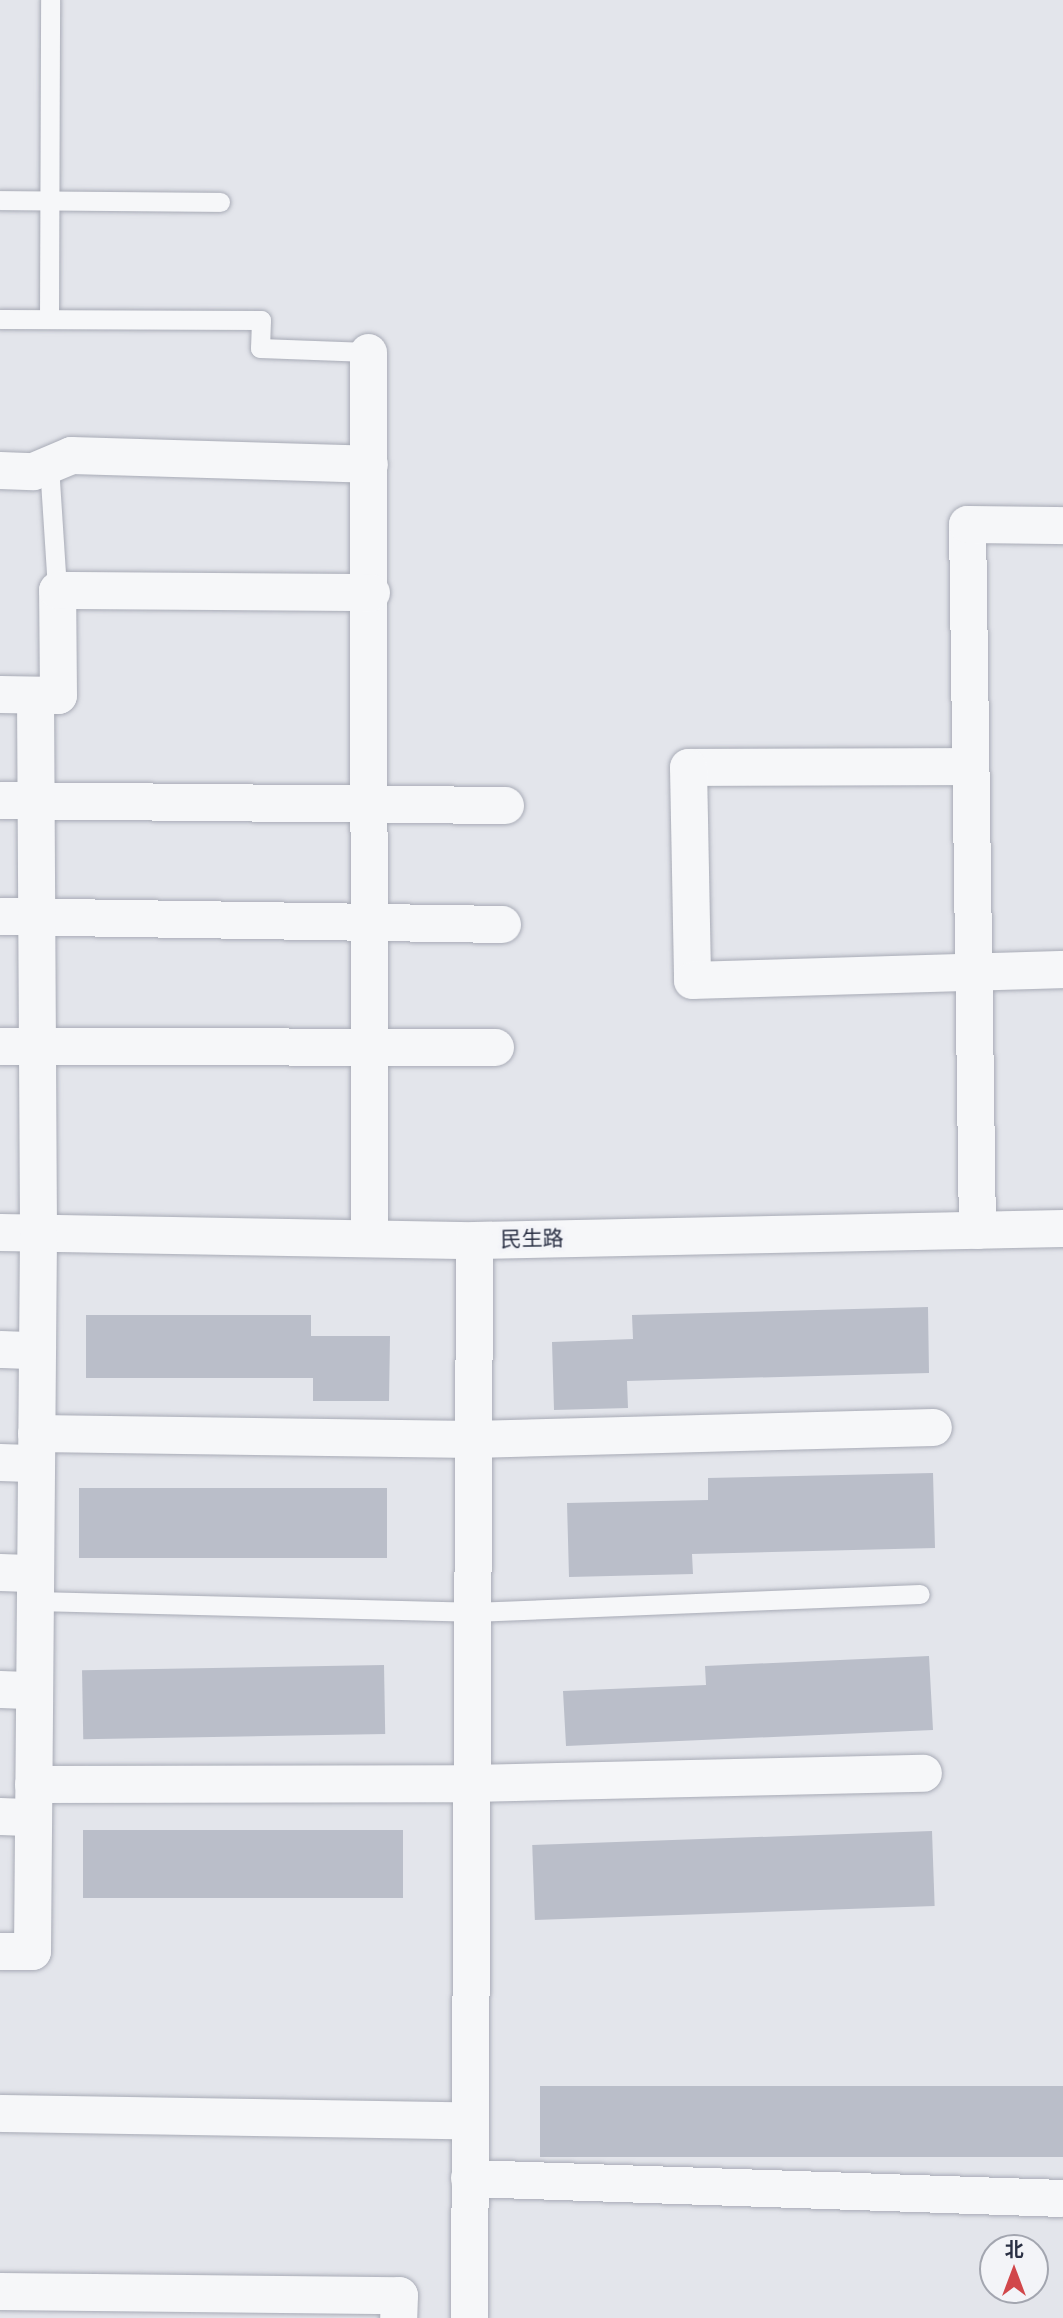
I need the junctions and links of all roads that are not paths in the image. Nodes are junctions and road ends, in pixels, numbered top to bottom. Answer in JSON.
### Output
{"nodes":[{"id":1,"x":50,"y":0,"type":"edge"},
{"id":2,"x":0,"y":200,"type":"edge"},
{"id":3,"x":50,"y":200,"type":"junction"},
{"id":4,"x":220,"y":202,"type":"dead end"},
{"id":5,"x":0,"y":319,"type":"edge"},
{"id":6,"x":49,"y":319,"type":"junction"},
{"id":7,"x":368,"y":352,"type":"joint"},
{"id":8,"x":369,"y":464,"type":"junction"},
{"id":9,"x":49,"y":465,"type":"junction"},
{"id":10,"x":0,"y":470,"type":"edge"},
{"id":11,"x":1063,"y":525,"type":"edge"},
{"id":12,"x":57,"y":590,"type":"junction"},
{"id":13,"x":371,"y":592,"type":"junction"},
{"id":14,"x":18,"y":694,"type":"edge"},
{"id":15,"x":970,"y":766,"type":"junction"},
{"id":16,"x":0,"y":800,"type":"edge"},
{"id":17,"x":36,"y":800,"type":"junction"},
{"id":18,"x":370,"y":806,"type":"junction"},
{"id":19,"x":505,"y":806,"type":"dead end"},
{"id":20,"x":0,"y":916,"type":"edge"},
{"id":21,"x":36,"y":917,"type":"junction"},
{"id":22,"x":370,"y":921,"type":"junction"},
{"id":23,"x":502,"y":924,"type":"dead end"},
{"id":24,"x":973,"y":970,"type":"junction"},
{"id":25,"x":1063,"y":970,"type":"edge"},
{"id":26,"x":0,"y":1046,"type":"edge"},
{"id":27,"x":37,"y":1046,"type":"junction"},
{"id":28,"x":495,"y":1046,"type":"dead end"},
{"id":29,"x":370,"y":1048,"type":"junction"},
{"id":30,"x":1063,"y":1228,"type":"edge"},
{"id":31,"x":976,"y":1230,"type":"junction"},
{"id":32,"x":0,"y":1232,"type":"edge"},
{"id":33,"x":38,"y":1232,"type":"junction"},
{"id":34,"x":369,"y":1238,"type":"junction"},
{"id":35,"x":474,"y":1240,"type":"junction"},
{"id":36,"x":0,"y":1349,"type":"edge"},
{"id":37,"x":37,"y":1350,"type":"junction"},
{"id":38,"x":933,"y":1427,"type":"dead end"},
{"id":39,"x":473,"y":1439,"type":"junction"},
{"id":40,"x":36,"y":1448,"type":"junction"},
{"id":41,"x":0,"y":1462,"type":"edge"},
{"id":42,"x":23,"y":1582,"type":"edge"},
{"id":43,"x":920,"y":1594,"type":"dead end"},
{"id":44,"x":472,"y":1612,"type":"junction"},
{"id":45,"x":17,"y":1690,"type":"edge"},
{"id":46,"x":923,"y":1773,"type":"dead end"},
{"id":47,"x":471,"y":1783,"type":"junction"},
{"id":48,"x":22,"y":1806,"type":"edge"},
{"id":49,"x":0,"y":1951,"type":"edge"},
{"id":50,"x":0,"y":2113,"type":"edge"},
{"id":51,"x":470,"y":2119,"type":"junction"},
{"id":52,"x":470,"y":2178,"type":"junction"},
{"id":53,"x":1062,"y":2198,"type":"edge"},
{"id":54,"x":0,"y":2291,"type":"edge"},
{"id":55,"x":116,"y":2305,"type":"edge"},
{"id":56,"x":398,"y":2318,"type":"edge"},
{"id":57,"x":469,"y":2318,"type":"edge"}],
"edges":[{"from":1,"to":3,"type":"lane"},
{"from":2,"to":3,"type":"lane"},
{"from":3,"to":4,"type":"lane"},
{"from":3,"to":6,"type":"lane"},
{"from":5,"to":6,"type":"lane"},
{"from":6,"to":7,"type":"lane"},
{"from":7,"to":8,"type":"street"},
{"from":8,"to":9,"type":"street"},
{"from":8,"to":13,"type":"street"},
{"from":9,"to":10,"type":"street"},
{"from":9,"to":12,"type":"lane"},
{"from":11,"to":15,"type":"street"},
{"from":12,"to":13,"type":"street"},
{"from":12,"to":14,"type":"street"},
{"from":13,"to":18,"type":"street"},
{"from":14,"to":17,"type":"street"},
{"from":15,"to":24,"type":"street"},
{"from":15,"to":24,"type":"street"},
{"from":16,"to":17,"type":"street"},
{"from":17,"to":18,"type":"street"},
{"from":17,"to":21,"type":"street"},
{"from":18,"to":19,"type":"street"},
{"from":18,"to":22,"type":"street"},
{"from":20,"to":21,"type":"street"},
{"from":21,"to":22,"type":"street"},
{"from":21,"to":27,"type":"street"},
{"from":22,"to":23,"type":"street"},
{"from":22,"to":29,"type":"street"},
{"from":24,"to":25,"type":"street"},
{"from":24,"to":31,"type":"street"},
{"from":26,"to":27,"type":"street"},
{"from":27,"to":29,"type":"street"},
{"from":27,"to":33,"type":"street"},
{"from":28,"to":29,"type":"street"},
{"from":29,"to":34,"type":"street"},
{"from":30,"to":31,"type":"street","name":"民生路"},
{"from":31,"to":35,"type":"street","name":"民生路"},
{"from":32,"to":33,"type":"street","name":"民生路"},
{"from":33,"to":34,"type":"street","name":"民生路"},
{"from":33,"to":37,"type":"street"},
{"from":34,"to":35,"type":"street","name":"民生路"},
{"from":35,"to":39,"type":"street"},
{"from":36,"to":37,"type":"street"},
{"from":37,"to":40,"type":"street"},
{"from":38,"to":39,"type":"street"},
{"from":39,"to":40,"type":"street"},
{"from":39,"to":44,"type":"street"},
{"from":40,"to":41,"type":"street"},
{"from":40,"to":42,"type":"street"},
{"from":42,"to":44,"type":"lane"},
{"from":42,"to":45,"type":"street"},
{"from":43,"to":44,"type":"lane"},
{"from":44,"to":47,"type":"street"},
{"from":45,"to":48,"type":"street"},
{"from":46,"to":47,"type":"street"},
{"from":47,"to":48,"type":"street"},
{"from":47,"to":51,"type":"street"},
{"from":48,"to":49,"type":"street"},
{"from":50,"to":51,"type":"street"},
{"from":51,"to":52,"type":"street"},
{"from":52,"to":53,"type":"street"},
{"from":52,"to":57,"type":"street"},
{"from":54,"to":55,"type":"street"},
{"from":55,"to":56,"type":"street"}]}
